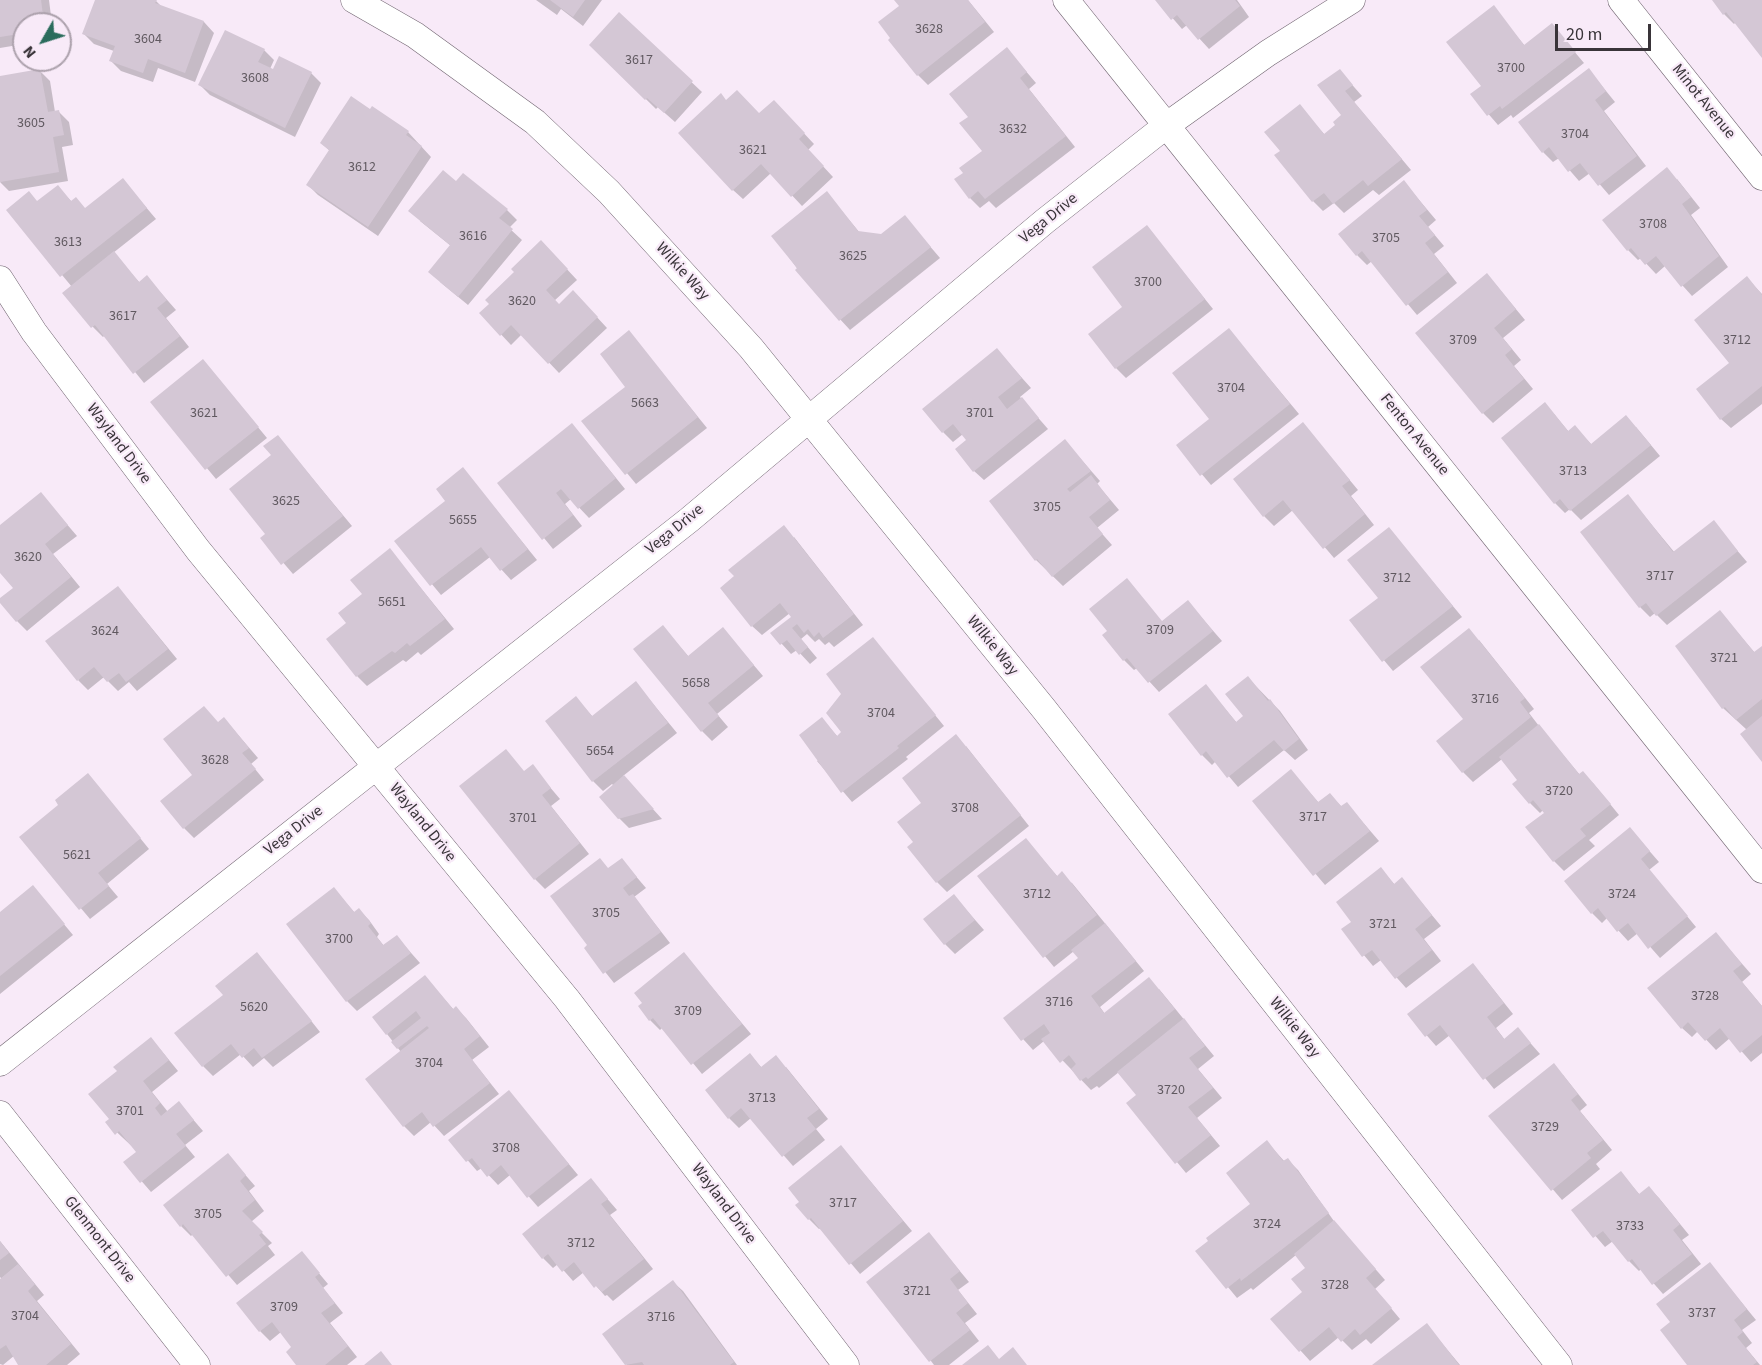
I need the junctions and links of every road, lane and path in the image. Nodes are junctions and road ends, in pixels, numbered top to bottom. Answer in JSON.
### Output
{"nodes":[{"id":1,"x":354,"y":0,"type":"edge"},
{"id":2,"x":1066,"y":0,"type":"edge"},
{"id":3,"x":1352,"y":0,"type":"edge"},
{"id":4,"x":1621,"y":0,"type":"edge"},
{"id":5,"x":1167,"y":125,"type":"junction"},
{"id":6,"x":1762,"y":177,"type":"edge"},
{"id":7,"x":0,"y":279,"type":"edge"},
{"id":8,"x":809,"y":419,"type":"junction"},
{"id":9,"x":375,"y":766,"type":"junction"},
{"id":10,"x":1762,"y":870,"type":"edge"},
{"id":11,"x":0,"y":1063,"type":"edge"},
{"id":12,"x":0,"y":1114,"type":"edge"},
{"id":13,"x":197,"y":1365,"type":"edge"},
{"id":14,"x":846,"y":1365,"type":"edge"},
{"id":15,"x":1559,"y":1365,"type":"edge"}],
"edges":[{"from":1,"to":8,"type":"street","name":"Wilkie Way"},
{"from":2,"to":5,"type":"street","name":"Fenton Avenue"},
{"from":3,"to":5,"type":"street","name":"Vega Drive"},
{"from":4,"to":6,"type":"street","name":"Minot Avenue"},
{"from":5,"to":8,"type":"street","name":"Vega Drive"},
{"from":5,"to":10,"type":"street","name":"Fenton Avenue"},
{"from":7,"to":9,"type":"street","name":"Wayland Drive"},
{"from":8,"to":9,"type":"street","name":"Vega Drive"},
{"from":8,"to":15,"type":"street","name":"Wilkie Way"},
{"from":9,"to":11,"type":"street","name":"Vega Drive"},
{"from":9,"to":14,"type":"street","name":"Wayland Drive"},
{"from":12,"to":13,"type":"street","name":"Glenmont Drive"}]}
